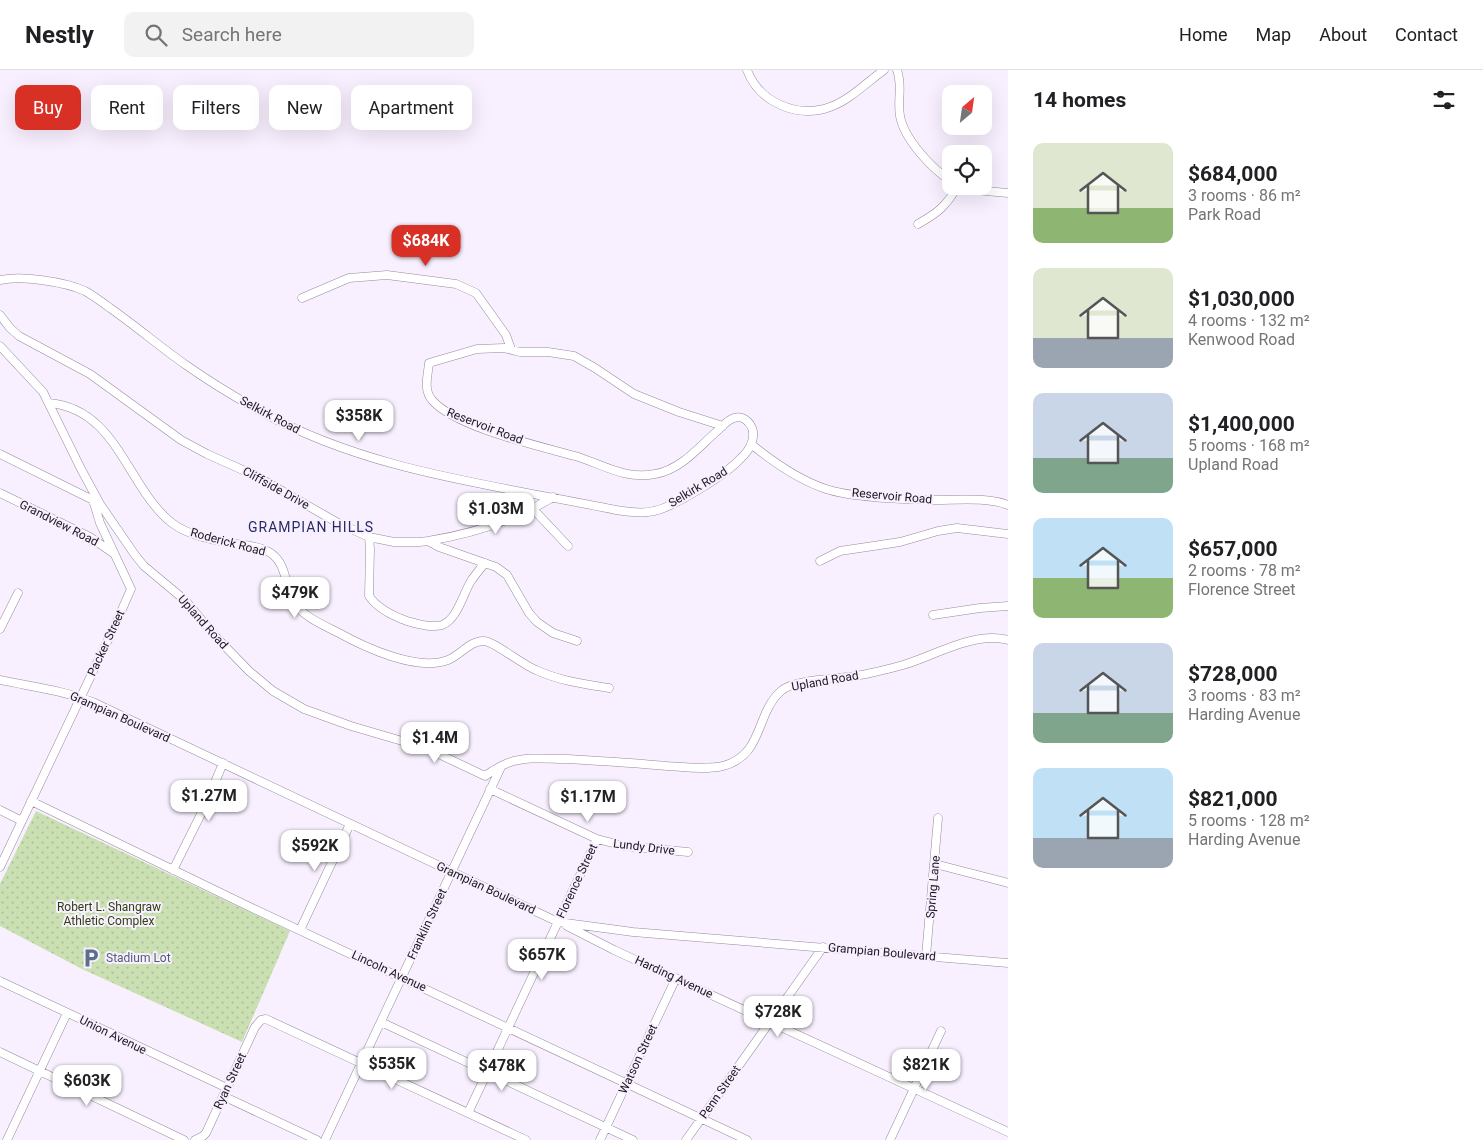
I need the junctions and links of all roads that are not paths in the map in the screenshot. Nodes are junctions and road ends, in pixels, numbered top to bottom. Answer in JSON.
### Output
{"nodes":[{"id":1,"x":746,"y":70,"type":"edge"},
{"id":2,"x":884,"y":70,"type":"edge"},
{"id":3,"x":897,"y":70,"type":"edge"},
{"id":4,"x":942,"y":174,"type":"edge"},
{"id":5,"x":992,"y":192,"type":"edge"},
{"id":6,"x":1008,"y":193,"type":"edge"},
{"id":7,"x":952,"y":195,"type":"edge"},
{"id":8,"x":918,"y":224,"type":"dead end"},
{"id":9,"x":0,"y":280,"type":"edge"},
{"id":10,"x":302,"y":298,"type":"dead end"},
{"id":11,"x":0,"y":315,"type":"edge"},
{"id":12,"x":0,"y":346,"type":"edge"},
{"id":13,"x":511,"y":349,"type":"junction"},
{"id":14,"x":49,"y":403,"type":"junction"},
{"id":15,"x":723,"y":426,"type":"junction"},
{"id":16,"x":751,"y":444,"type":"junction"},
{"id":17,"x":0,"y":454,"type":"edge"},
{"id":18,"x":0,"y":493,"type":"edge"},
{"id":19,"x":553,"y":497,"type":"junction"},
{"id":20,"x":97,"y":502,"type":"junction"},
{"id":21,"x":1008,"y":505,"type":"edge"},
{"id":22,"x":533,"y":509,"type":"junction"},
{"id":23,"x":1008,"y":534,"type":"edge"},
{"id":24,"x":368,"y":536,"type":"junction"},
{"id":25,"x":428,"y":541,"type":"junction"},
{"id":26,"x":568,"y":546,"type":"dead end"},
{"id":27,"x":115,"y":555,"type":"junction"},
{"id":28,"x":820,"y":561,"type":"dead end"},
{"id":29,"x":486,"y":563,"type":"junction"},
{"id":30,"x":18,"y":593,"type":"dead end"},
{"id":31,"x":1008,"y":606,"type":"edge"},
{"id":32,"x":0,"y":607,"type":"edge"},
{"id":33,"x":8,"y":611,"type":"junction"},
{"id":34,"x":933,"y":615,"type":"dead end"},
{"id":35,"x":0,"y":629,"type":"edge"},
{"id":36,"x":1008,"y":640,"type":"edge"},
{"id":37,"x":577,"y":641,"type":"dead end"},
{"id":38,"x":0,"y":680,"type":"edge"},
{"id":39,"x":610,"y":688,"type":"dead end"},
{"id":40,"x":80,"y":697,"type":"junction"},
{"id":41,"x":223,"y":763,"type":"junction"},
{"id":42,"x":500,"y":767,"type":"junction"},
{"id":43,"x":490,"y":789,"type":"junction"},
{"id":44,"x":31,"y":801,"type":"junction"},
{"id":45,"x":0,"y":810,"type":"edge"},
{"id":46,"x":938,"y":818,"type":"dead end"},
{"id":47,"x":22,"y":820,"type":"junction"},
{"id":48,"x":350,"y":824,"type":"junction"},
{"id":49,"x":597,"y":839,"type":"junction"},
{"id":50,"x":688,"y":852,"type":"dead end"},
{"id":51,"x":935,"y":864,"type":"junction"},
{"id":52,"x":0,"y":867,"type":"edge"},
{"id":53,"x":173,"y":870,"type":"junction"},
{"id":54,"x":452,"y":872,"type":"junction"},
{"id":55,"x":1008,"y":883,"type":"edge"},
{"id":56,"x":558,"y":922,"type":"junction"},
{"id":57,"x":300,"y":930,"type":"junction"},
{"id":58,"x":824,"y":947,"type":"junction"},
{"id":59,"x":926,"y":956,"type":"junction"},
{"id":60,"x":1008,"y":963,"type":"edge"},
{"id":61,"x":402,"y":978,"type":"junction"},
{"id":62,"x":676,"y":978,"type":"junction"},
{"id":63,"x":0,"y":981,"type":"edge"},
{"id":64,"x":67,"y":1013,"type":"junction"},
{"id":65,"x":381,"y":1022,"type":"junction"},
{"id":66,"x":770,"y":1022,"type":"junction"},
{"id":67,"x":508,"y":1028,"type":"junction"},
{"id":68,"x":941,"y":1031,"type":"dead end"},
{"id":69,"x":0,"y":1052,"type":"edge"},
{"id":70,"x":362,"y":1063,"type":"junction"},
{"id":71,"x":40,"y":1071,"type":"junction"},
{"id":72,"x":487,"y":1072,"type":"junction"},
{"id":73,"x":627,"y":1083,"type":"junction"},
{"id":74,"x":227,"y":1088,"type":"junction"},
{"id":75,"x":914,"y":1089,"type":"junction"},
{"id":76,"x":223,"y":1096,"type":"junction"},
{"id":77,"x":468,"y":1113,"type":"junction"},
{"id":78,"x":702,"y":1119,"type":"junction"},
{"id":79,"x":606,"y":1128,"type":"junction"},
{"id":80,"x":1008,"y":1132,"type":"edge"},
{"id":81,"x":7,"y":1140,"type":"edge"},
{"id":82,"x":184,"y":1140,"type":"edge"},
{"id":83,"x":195,"y":1140,"type":"edge"},
{"id":84,"x":317,"y":1140,"type":"edge"},
{"id":85,"x":325,"y":1140,"type":"edge"},
{"id":86,"x":526,"y":1140,"type":"edge"},
{"id":87,"x":600,"y":1140,"type":"edge"},
{"id":88,"x":634,"y":1140,"type":"edge"},
{"id":89,"x":686,"y":1140,"type":"edge"},
{"id":90,"x":747,"y":1140,"type":"edge"},
{"id":91,"x":890,"y":1140,"type":"edge"}],
"edges":[{"from":1,"to":2,"type":"street"},
{"from":3,"to":4,"type":"street"},
{"from":5,"to":6,"type":"street"},
{"from":7,"to":8,"type":"street"},
{"from":9,"to":19,"type":"street","name":"Selkirk Road"},
{"from":10,"to":13,"type":"street"},
{"from":11,"to":24,"type":"street","name":"Cliffside Drive"},
{"from":12,"to":14,"type":"street","name":"Upland Road"},
{"from":13,"to":15,"type":"street","name":"Reservoir Road"},
{"from":13,"to":15,"type":"street","name":"Reservoir Road"},
{"from":14,"to":20,"type":"street","name":"Upland Road"},
{"from":14,"to":39,"type":"street","name":"Roderick Road"},
{"from":15,"to":16,"type":"street","name":"Reservoir Road"},
{"from":16,"to":19,"type":"street","name":"Selkirk Road"},
{"from":16,"to":21,"type":"street","name":"Reservoir Road"},
{"from":17,"to":20,"type":"street"},
{"from":18,"to":27,"type":"street","name":"Grandview Road"},
{"from":19,"to":22,"type":"street","name":"Cliffside Drive"},
{"from":20,"to":27,"type":"street","name":"Packer Street"},
{"from":20,"to":42,"type":"street","name":"Upland Road"},
{"from":22,"to":25,"type":"street","name":"Cliffside Drive"},
{"from":22,"to":26,"type":"street"},
{"from":23,"to":28,"type":"street"},
{"from":24,"to":25,"type":"street","name":"Cliffside Drive"},
{"from":24,"to":29,"type":"street"},
{"from":25,"to":29,"type":"street"},
{"from":27,"to":40,"type":"street","name":"Packer Street"},
{"from":29,"to":37,"type":"street"},
{"from":30,"to":33,"type":"street"},
{"from":31,"to":34,"type":"street"},
{"from":32,"to":33,"type":"street"},
{"from":33,"to":35,"type":"street"},
{"from":36,"to":42,"type":"street","name":"Upland Road"},
{"from":38,"to":40,"type":"street","name":"Grampian Boulevard"},
{"from":40,"to":41,"type":"street","name":"Grampian Boulevard"},
{"from":40,"to":44,"type":"street","name":"Packer Street"},
{"from":41,"to":48,"type":"street","name":"Grampian Boulevard"},
{"from":41,"to":53,"type":"street"},
{"from":42,"to":43,"type":"street"},
{"from":43,"to":49,"type":"street","name":"Lundy Drive"},
{"from":43,"to":54,"type":"street","name":"Franklin Street"},
{"from":44,"to":47,"type":"street","name":"Packer Street"},
{"from":44,"to":53,"type":"street","name":"Lincoln Avenue"},
{"from":45,"to":47,"type":"street"},
{"from":46,"to":51,"type":"street","name":"Spring Lane"},
{"from":47,"to":52,"type":"street","name":"Packer Street"},
{"from":48,"to":54,"type":"street","name":"Grampian Boulevard"},
{"from":48,"to":57,"type":"street"},
{"from":49,"to":50,"type":"street","name":"Lundy Drive"},
{"from":49,"to":56,"type":"street","name":"Florence Street"},
{"from":51,"to":55,"type":"street"},
{"from":51,"to":59,"type":"street","name":"Spring Lane"},
{"from":53,"to":57,"type":"street","name":"Lincoln Avenue"},
{"from":54,"to":56,"type":"street","name":"Grampian Boulevard"},
{"from":54,"to":61,"type":"street","name":"Franklin Street"},
{"from":56,"to":58,"type":"street","name":"Grampian Boulevard"},
{"from":56,"to":62,"type":"street","name":"Harding Avenue"},
{"from":56,"to":67,"type":"street","name":"Florence Street"},
{"from":57,"to":61,"type":"street","name":"Lincoln Avenue"},
{"from":58,"to":59,"type":"street","name":"Grampian Boulevard"},
{"from":58,"to":66,"type":"street","name":"Penn Street"},
{"from":59,"to":60,"type":"street","name":"Grampian Boulevard"},
{"from":61,"to":65,"type":"street","name":"Franklin Street"},
{"from":61,"to":67,"type":"street","name":"Lincoln Avenue"},
{"from":62,"to":66,"type":"street","name":"Harding Avenue"},
{"from":62,"to":73,"type":"street","name":"Watson Street"},
{"from":63,"to":64,"type":"street","name":"Union Avenue"},
{"from":64,"to":71,"type":"street"},
{"from":64,"to":74,"type":"street","name":"Union Avenue"},
{"from":65,"to":70,"type":"street","name":"Franklin Street"},
{"from":65,"to":72,"type":"street"},
{"from":66,"to":75,"type":"street","name":"Harding Avenue"},
{"from":66,"to":78,"type":"street","name":"Penn Street"},
{"from":67,"to":72,"type":"street","name":"Florence Street"},
{"from":67,"to":73,"type":"street","name":"Lincoln Avenue"},
{"from":68,"to":75,"type":"street"},
{"from":69,"to":71,"type":"street"},
{"from":70,"to":74,"type":"street","name":"Ryan Street"},
{"from":70,"to":77,"type":"street"},
{"from":70,"to":85,"type":"street","name":"Franklin Street"},
{"from":71,"to":81,"type":"street"},
{"from":71,"to":82,"type":"street"},
{"from":72,"to":77,"type":"street","name":"Florence Street"},
{"from":72,"to":79,"type":"street"},
{"from":73,"to":78,"type":"street","name":"Lincoln Avenue"},
{"from":73,"to":79,"type":"street","name":"Watson Street"},
{"from":74,"to":76,"type":"street","name":"Ryan Street"},
{"from":75,"to":80,"type":"street","name":"Harding Avenue"},
{"from":75,"to":91,"type":"street"},
{"from":76,"to":83,"type":"street","name":"Ryan Street"},
{"from":76,"to":84,"type":"street"},
{"from":77,"to":86,"type":"street"},
{"from":78,"to":89,"type":"street","name":"Penn Street"},
{"from":78,"to":90,"type":"street","name":"Lincoln Avenue"},
{"from":79,"to":87,"type":"street","name":"Watson Street"},
{"from":79,"to":88,"type":"street"}]}
